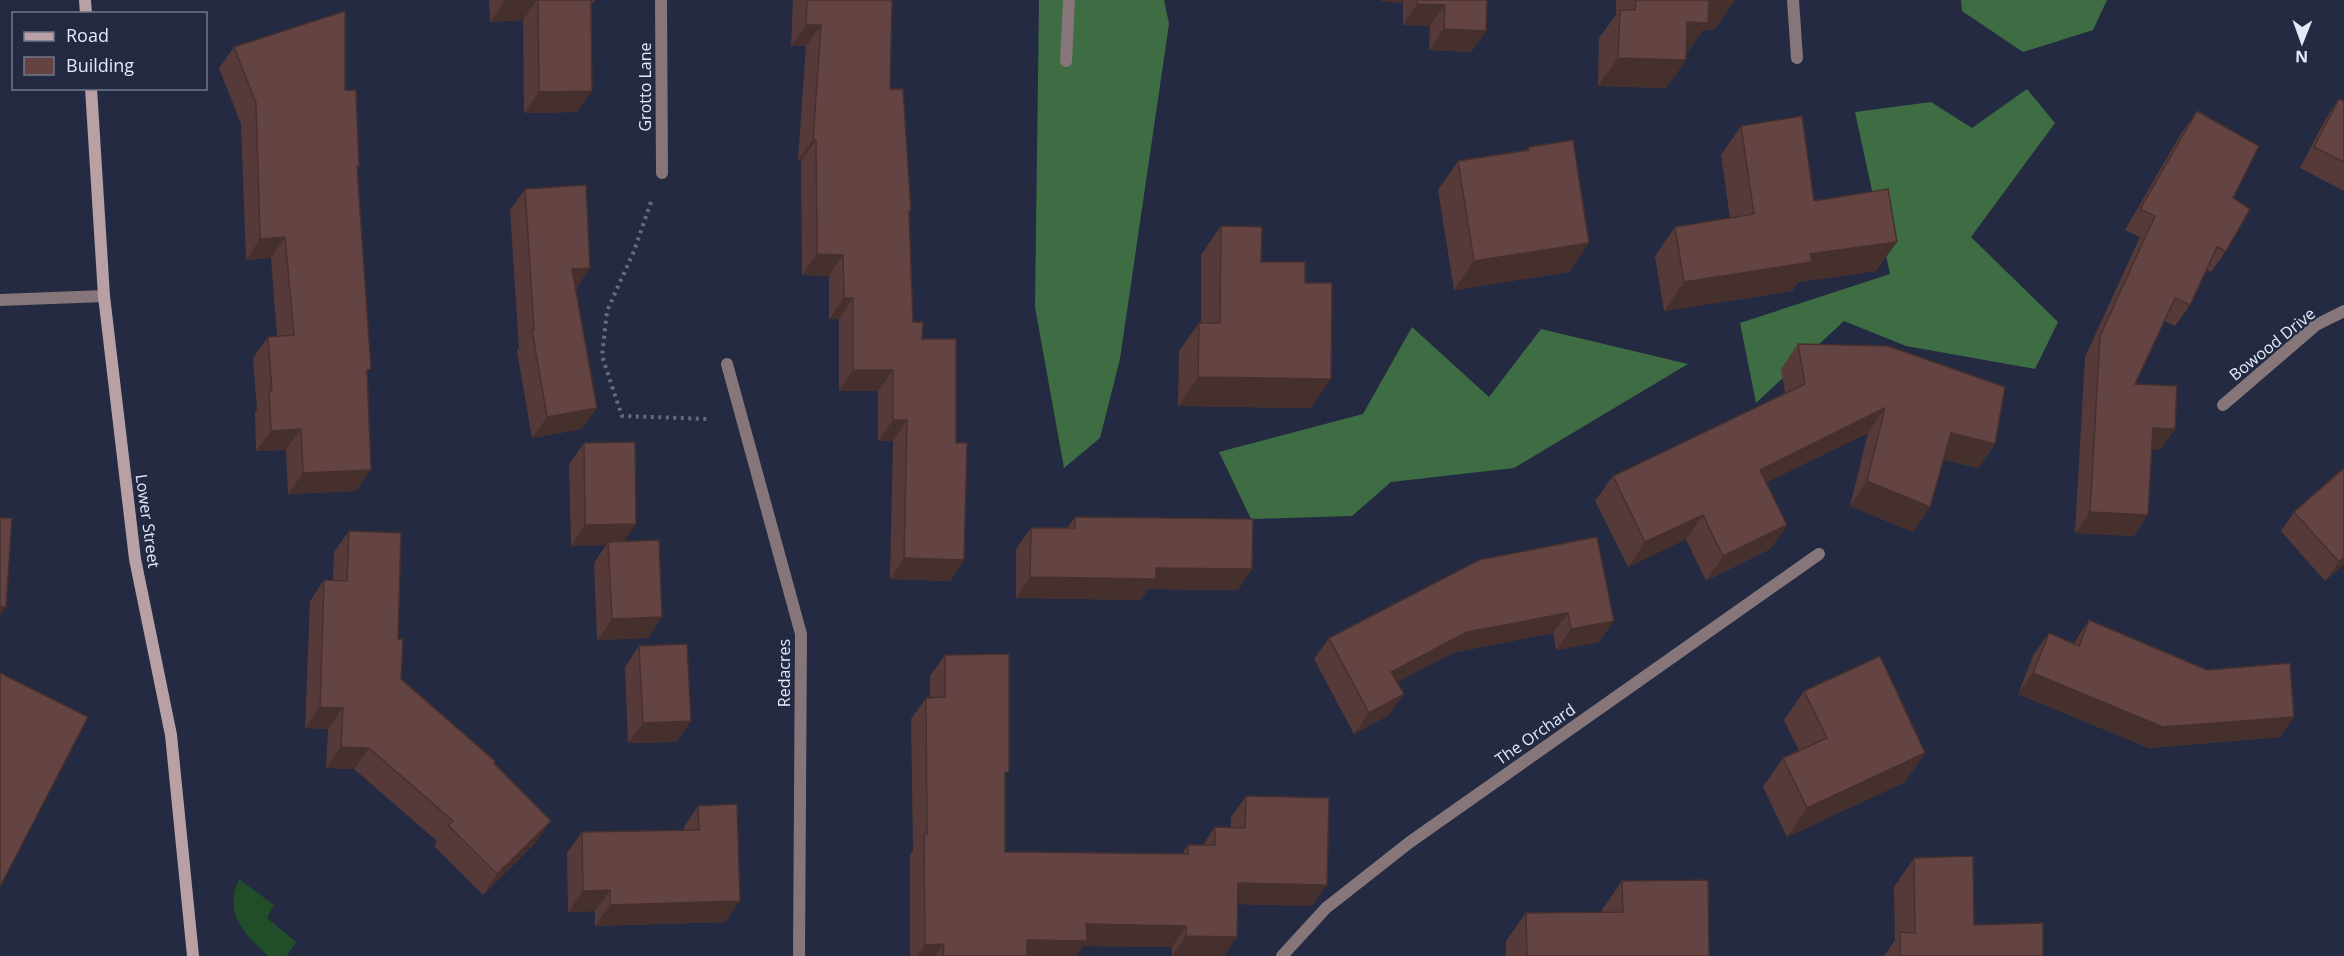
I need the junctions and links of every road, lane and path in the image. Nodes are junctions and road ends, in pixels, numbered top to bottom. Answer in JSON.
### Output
{"nodes":[{"id":1,"x":661,"y":0,"type":"edge"},
{"id":2,"x":1069,"y":0,"type":"edge"},
{"id":3,"x":1794,"y":0,"type":"edge"},
{"id":4,"x":1797,"y":58,"type":"dead end"},
{"id":5,"x":1066,"y":61,"type":"dead end"},
{"id":6,"x":91,"y":90,"type":"edge"},
{"id":7,"x":662,"y":173,"type":"joint"},
{"id":8,"x":104,"y":296,"type":"junction"},
{"id":9,"x":0,"y":300,"type":"edge"},
{"id":10,"x":2344,"y":311,"type":"edge"},
{"id":11,"x":727,"y":364,"type":"dead end"},
{"id":12,"x":2223,"y":405,"type":"dead end"},
{"id":13,"x":675,"y":418,"type":"dead end"},
{"id":14,"x":1819,"y":554,"type":"dead end"},
{"id":15,"x":192,"y":956,"type":"edge"},
{"id":16,"x":799,"y":956,"type":"edge"},
{"id":17,"x":1282,"y":956,"type":"edge"}],
"edges":[{"from":1,"to":7,"type":"street","name":"Grotto Lane"},
{"from":2,"to":5,"type":"street"},
{"from":3,"to":4,"type":"street"},
{"from":6,"to":8,"type":"street","name":"Lower Street"},
{"from":7,"to":13,"type":"path"},
{"from":8,"to":9,"type":"street"},
{"from":8,"to":15,"type":"street","name":"Lower Street"},
{"from":10,"to":12,"type":"street","name":"Bowood Drive"},
{"from":11,"to":16,"type":"street","name":"Redacres"},
{"from":14,"to":17,"type":"street","name":"The Orchard"}]}
